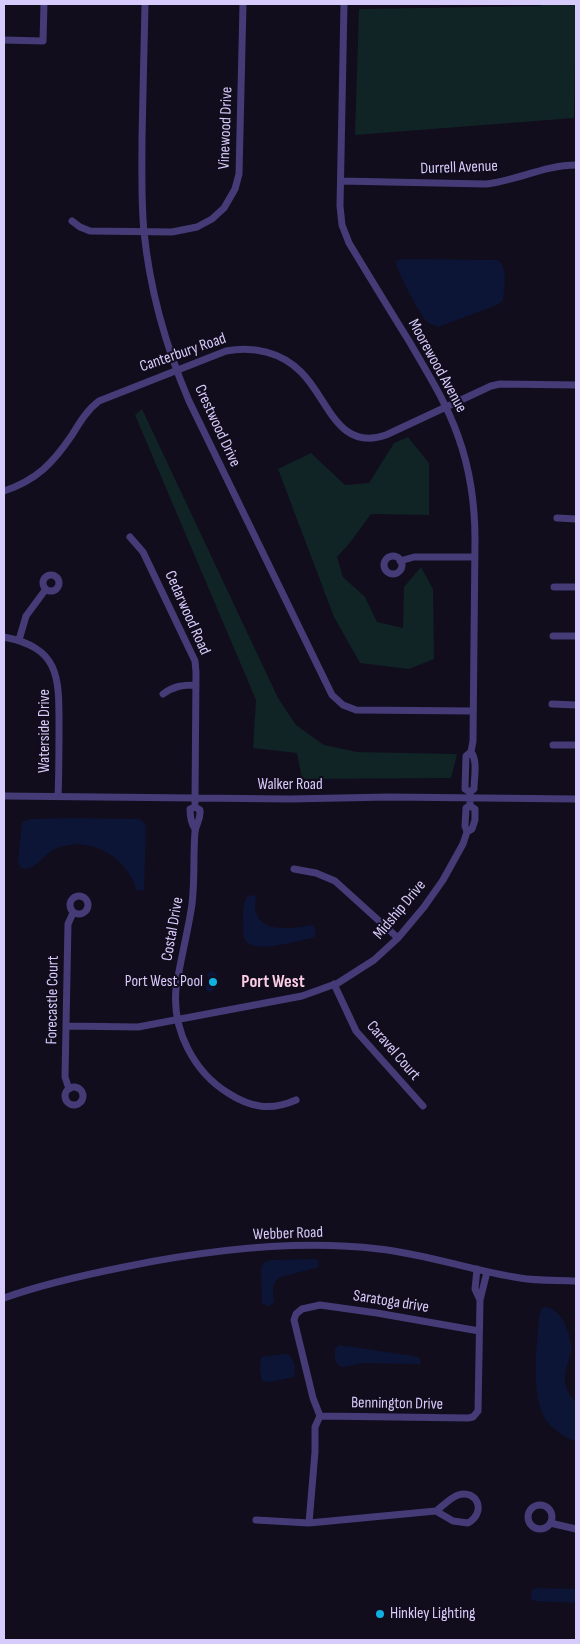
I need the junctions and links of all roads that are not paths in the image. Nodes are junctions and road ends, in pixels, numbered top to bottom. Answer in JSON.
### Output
{"nodes":[{"id":1,"x":44,"y":4,"type":"edge"},
{"id":2,"x":145,"y":4,"type":"edge"},
{"id":3,"x":243,"y":4,"type":"edge"},
{"id":4,"x":344,"y":4,"type":"edge"},
{"id":5,"x":4,"y":40,"type":"edge"},
{"id":6,"x":576,"y":165,"type":"edge"},
{"id":7,"x":341,"y":181,"type":"junction"},
{"id":8,"x":72,"y":221,"type":"dead end"},
{"id":9,"x":144,"y":232,"type":"junction"},
{"id":10,"x":176,"y":369,"type":"junction"},
{"id":11,"x":576,"y":385,"type":"edge"},
{"id":12,"x":446,"y":406,"type":"junction"},
{"id":13,"x":4,"y":491,"type":"edge"},
{"id":14,"x":557,"y":518,"type":"dead end"},
{"id":15,"x":576,"y":519,"type":"edge"},
{"id":16,"x":130,"y":537,"type":"dead end"},
{"id":17,"x":475,"y":557,"type":"junction"},
{"id":18,"x":400,"y":561,"type":"dead end"},
{"id":19,"x":554,"y":587,"type":"dead end"},
{"id":20,"x":576,"y":588,"type":"edge"},
{"id":21,"x":46,"y":589,"type":"dead end"},
{"id":22,"x":553,"y":636,"type":"dead end"},
{"id":23,"x":576,"y":636,"type":"edge"},
{"id":24,"x":4,"y":637,"type":"edge"},
{"id":25,"x":19,"y":640,"type":"junction"},
{"id":26,"x":196,"y":685,"type":"junction"},
{"id":27,"x":163,"y":694,"type":"dead end"},
{"id":28,"x":552,"y":704,"type":"dead end"},
{"id":29,"x":576,"y":705,"type":"edge"},
{"id":30,"x":474,"y":711,"type":"junction"},
{"id":31,"x":553,"y":745,"type":"dead end"},
{"id":32,"x":576,"y":745,"type":"edge"},
{"id":33,"x":4,"y":796,"type":"edge"},
{"id":34,"x":58,"y":796,"type":"junction"},
{"id":35,"x":195,"y":798,"type":"junction"},
{"id":36,"x":470,"y":798,"type":"junction"},
{"id":37,"x":576,"y":799,"type":"edge"},
{"id":38,"x":294,"y":869,"type":"dead end"},
{"id":39,"x":73,"y":913,"type":"dead end"},
{"id":40,"x":398,"y":938,"type":"junction"},
{"id":41,"x":334,"y":984,"type":"junction"},
{"id":42,"x":178,"y":1020,"type":"junction"},
{"id":43,"x":66,"y":1026,"type":"junction"},
{"id":44,"x":69,"y":1089,"type":"dead end"},
{"id":45,"x":296,"y":1100,"type":"dead end"},
{"id":46,"x":423,"y":1106,"type":"dead end"},
{"id":47,"x":477,"y":1269,"type":"junction"},
{"id":48,"x":487,"y":1272,"type":"junction"},
{"id":49,"x":576,"y":1281,"type":"edge"},
{"id":50,"x":4,"y":1298,"type":"edge"},
{"id":51,"x":480,"y":1300,"type":"junction"},
{"id":52,"x":479,"y":1331,"type":"junction"},
{"id":53,"x":320,"y":1416,"type":"junction"},
{"id":54,"x":436,"y":1511,"type":"junction"},
{"id":55,"x":256,"y":1520,"type":"dead end"},
{"id":56,"x":309,"y":1523,"type":"junction"},
{"id":57,"x":550,"y":1524,"type":"dead end"},
{"id":58,"x":576,"y":1529,"type":"edge"}],
"edges":[{"from":1,"to":5,"type":"street"},
{"from":2,"to":9,"type":"street","name":"Crestwood Drive"},
{"from":3,"to":9,"type":"street","name":"Vinewood Drive"},
{"from":4,"to":7,"type":"street","name":"Moorewood Avenue"},
{"from":6,"to":7,"type":"street","name":"Durrell Avenue"},
{"from":7,"to":12,"type":"street","name":"Moorewood Avenue"},
{"from":8,"to":9,"type":"street","name":"Vinewood Drive"},
{"from":9,"to":10,"type":"street","name":"Crestwood Drive"},
{"from":10,"to":12,"type":"street","name":"Canterbury Road"},
{"from":10,"to":13,"type":"street","name":"Canterbury Road"},
{"from":10,"to":30,"type":"street","name":"Crestwood Drive"},
{"from":11,"to":12,"type":"street","name":"Canterbury Road"},
{"from":12,"to":17,"type":"street","name":"Moorewood Avenue"},
{"from":14,"to":15,"type":"street"},
{"from":16,"to":26,"type":"street","name":"Cedarwood Road"},
{"from":17,"to":18,"type":"street"},
{"from":17,"to":30,"type":"street","name":"Moorewood Avenue"},
{"from":19,"to":20,"type":"street"},
{"from":21,"to":25,"type":"street"},
{"from":22,"to":23,"type":"street"},
{"from":24,"to":25,"type":"street","name":"Waterside Drive"},
{"from":25,"to":34,"type":"street","name":"Waterside Drive"},
{"from":26,"to":27,"type":"street"},
{"from":26,"to":35,"type":"street","name":"Cedarwood Road"},
{"from":28,"to":29,"type":"street"},
{"from":30,"to":36,"type":"street","name":"Moorewood Avenue"},
{"from":31,"to":32,"type":"street"},
{"from":33,"to":34,"type":"street","name":"Walker Road"},
{"from":34,"to":35,"type":"street","name":"Walker Road"},
{"from":35,"to":36,"type":"street","name":"Walker Road"},
{"from":35,"to":42,"type":"street","name":"Costal Drive"},
{"from":36,"to":37,"type":"street","name":"Walker Road"},
{"from":36,"to":40,"type":"street","name":"Midship Drive"},
{"from":38,"to":40,"type":"street"},
{"from":39,"to":43,"type":"street","name":"Forecastle Court"},
{"from":40,"to":41,"type":"street","name":"Midship Drive"},
{"from":41,"to":42,"type":"street","name":"Midship Drive"},
{"from":41,"to":46,"type":"street","name":"Caravel Court"},
{"from":42,"to":43,"type":"street","name":"Midship Drive"},
{"from":42,"to":45,"type":"street","name":"Costal Drive"},
{"from":43,"to":44,"type":"street","name":"Forecastle Court"},
{"from":47,"to":48,"type":"street","name":"Webber Road"},
{"from":47,"to":50,"type":"street","name":"Webber Road"},
{"from":47,"to":51,"type":"street"},
{"from":48,"to":49,"type":"street","name":"Webber Road"},
{"from":48,"to":51,"type":"street"},
{"from":51,"to":52,"type":"street"},
{"from":52,"to":53,"type":"street","name":"Bennington Drive"},
{"from":52,"to":53,"type":"street","name":"Saratoga drive"},
{"from":53,"to":56,"type":"street"},
{"from":54,"to":54,"type":"street"},
{"from":54,"to":56,"type":"street"},
{"from":55,"to":56,"type":"street"},
{"from":57,"to":58,"type":"street"}]}
